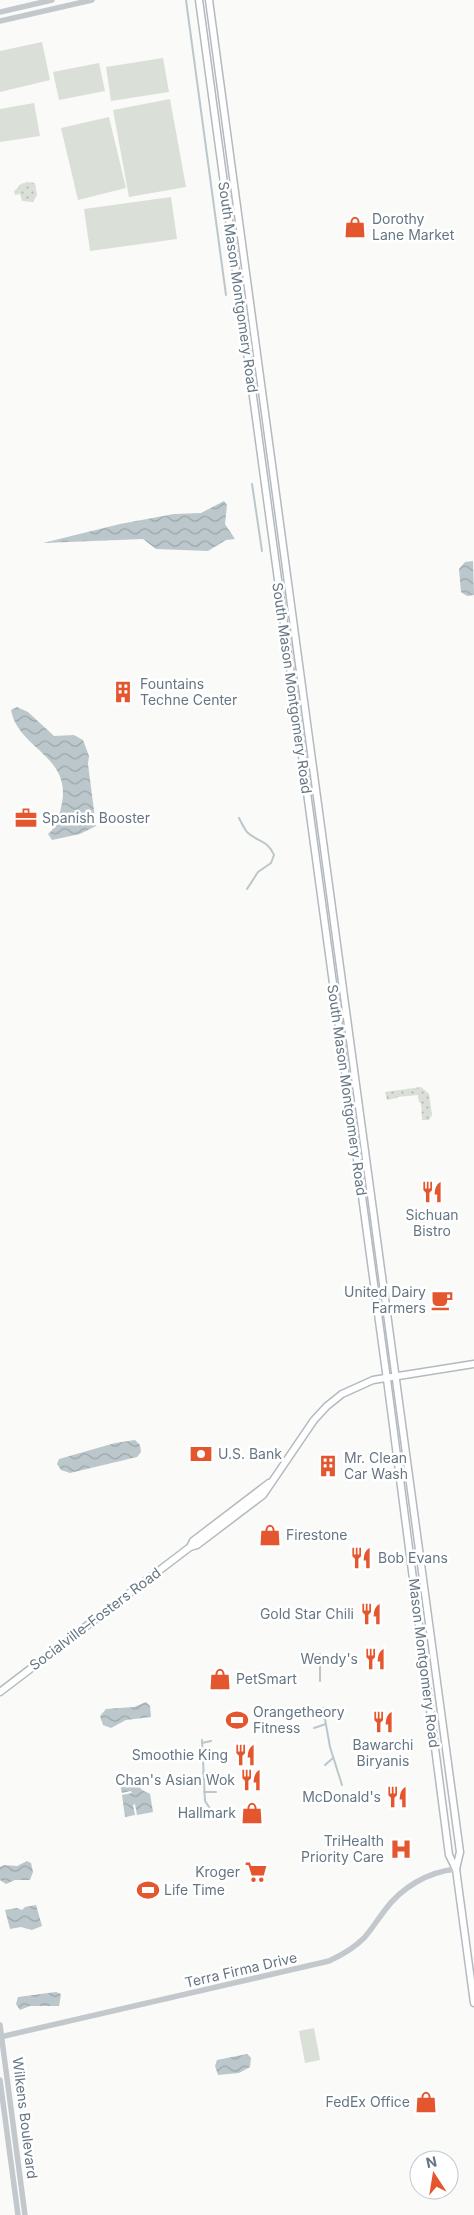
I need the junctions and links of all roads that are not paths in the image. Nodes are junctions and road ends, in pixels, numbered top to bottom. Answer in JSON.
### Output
{"nodes":[{"id":1,"x":52,"y":0,"type":"edge"},
{"id":2,"x":92,"y":0,"type":"edge"},
{"id":3,"x":199,"y":0,"type":"edge"},
{"id":4,"x":209,"y":0,"type":"edge"},
{"id":5,"x":0,"y":12,"type":"edge"},
{"id":6,"x":0,"y":21,"type":"edge"},
{"id":7,"x":474,"y":1364,"type":"edge"},
{"id":8,"x":396,"y":1375,"type":"junction"},
{"id":9,"x":387,"y":1377,"type":"junction"},
{"id":10,"x":393,"y":1426,"type":"joint"},
{"id":11,"x":406,"y":1459,"type":"joint"},
{"id":12,"x":0,"y":1692,"type":"edge"},
{"id":13,"x":456,"y":1869,"type":"junction"},
{"id":14,"x":474,"y":2003,"type":"edge"},
{"id":15,"x":0,"y":2025,"type":"edge"},
{"id":16,"x":1,"y":2036,"type":"edge"},
{"id":17,"x":0,"y":2080,"type":"edge"},
{"id":18,"x":18,"y":2215,"type":"edge"},
{"id":19,"x":25,"y":2215,"type":"edge"}],
"edges":[{"from":1,"to":5,"type":"street"},
{"from":2,"to":6,"type":"street"},
{"from":3,"to":9,"type":"main road","name":"South Mason Montgomery Road"},
{"from":4,"to":8,"type":"main road","name":"South Mason Montgomery Road"},
{"from":7,"to":8,"type":"main road","name":"Socialville–Fosters Road"},
{"from":8,"to":9,"type":"main road","name":"Socialville–Fosters Road"},
{"from":8,"to":11,"type":"main road","name":"South Mason Montgomery Road"},
{"from":9,"to":10,"type":"main road","name":"South Mason Montgomery Road"},
{"from":9,"to":12,"type":"main road","name":"Socialville–Fosters Road"},
{"from":10,"to":13,"type":"main road","name":"Mason Montgomery Road"},
{"from":11,"to":13,"type":"main road","name":"Mason Montgomery Road"},
{"from":13,"to":14,"type":"main road","name":"Mason Montgomery Road"},
{"from":13,"to":16,"type":"street","name":"Terra Firma Drive"},
{"from":15,"to":16,"type":"street","name":"Wilkens Boulevard"},
{"from":16,"to":19,"type":"street","name":"Wilkens Boulevard"},
{"from":17,"to":18,"type":"street","name":"Wilkens Boulevard"}]}
